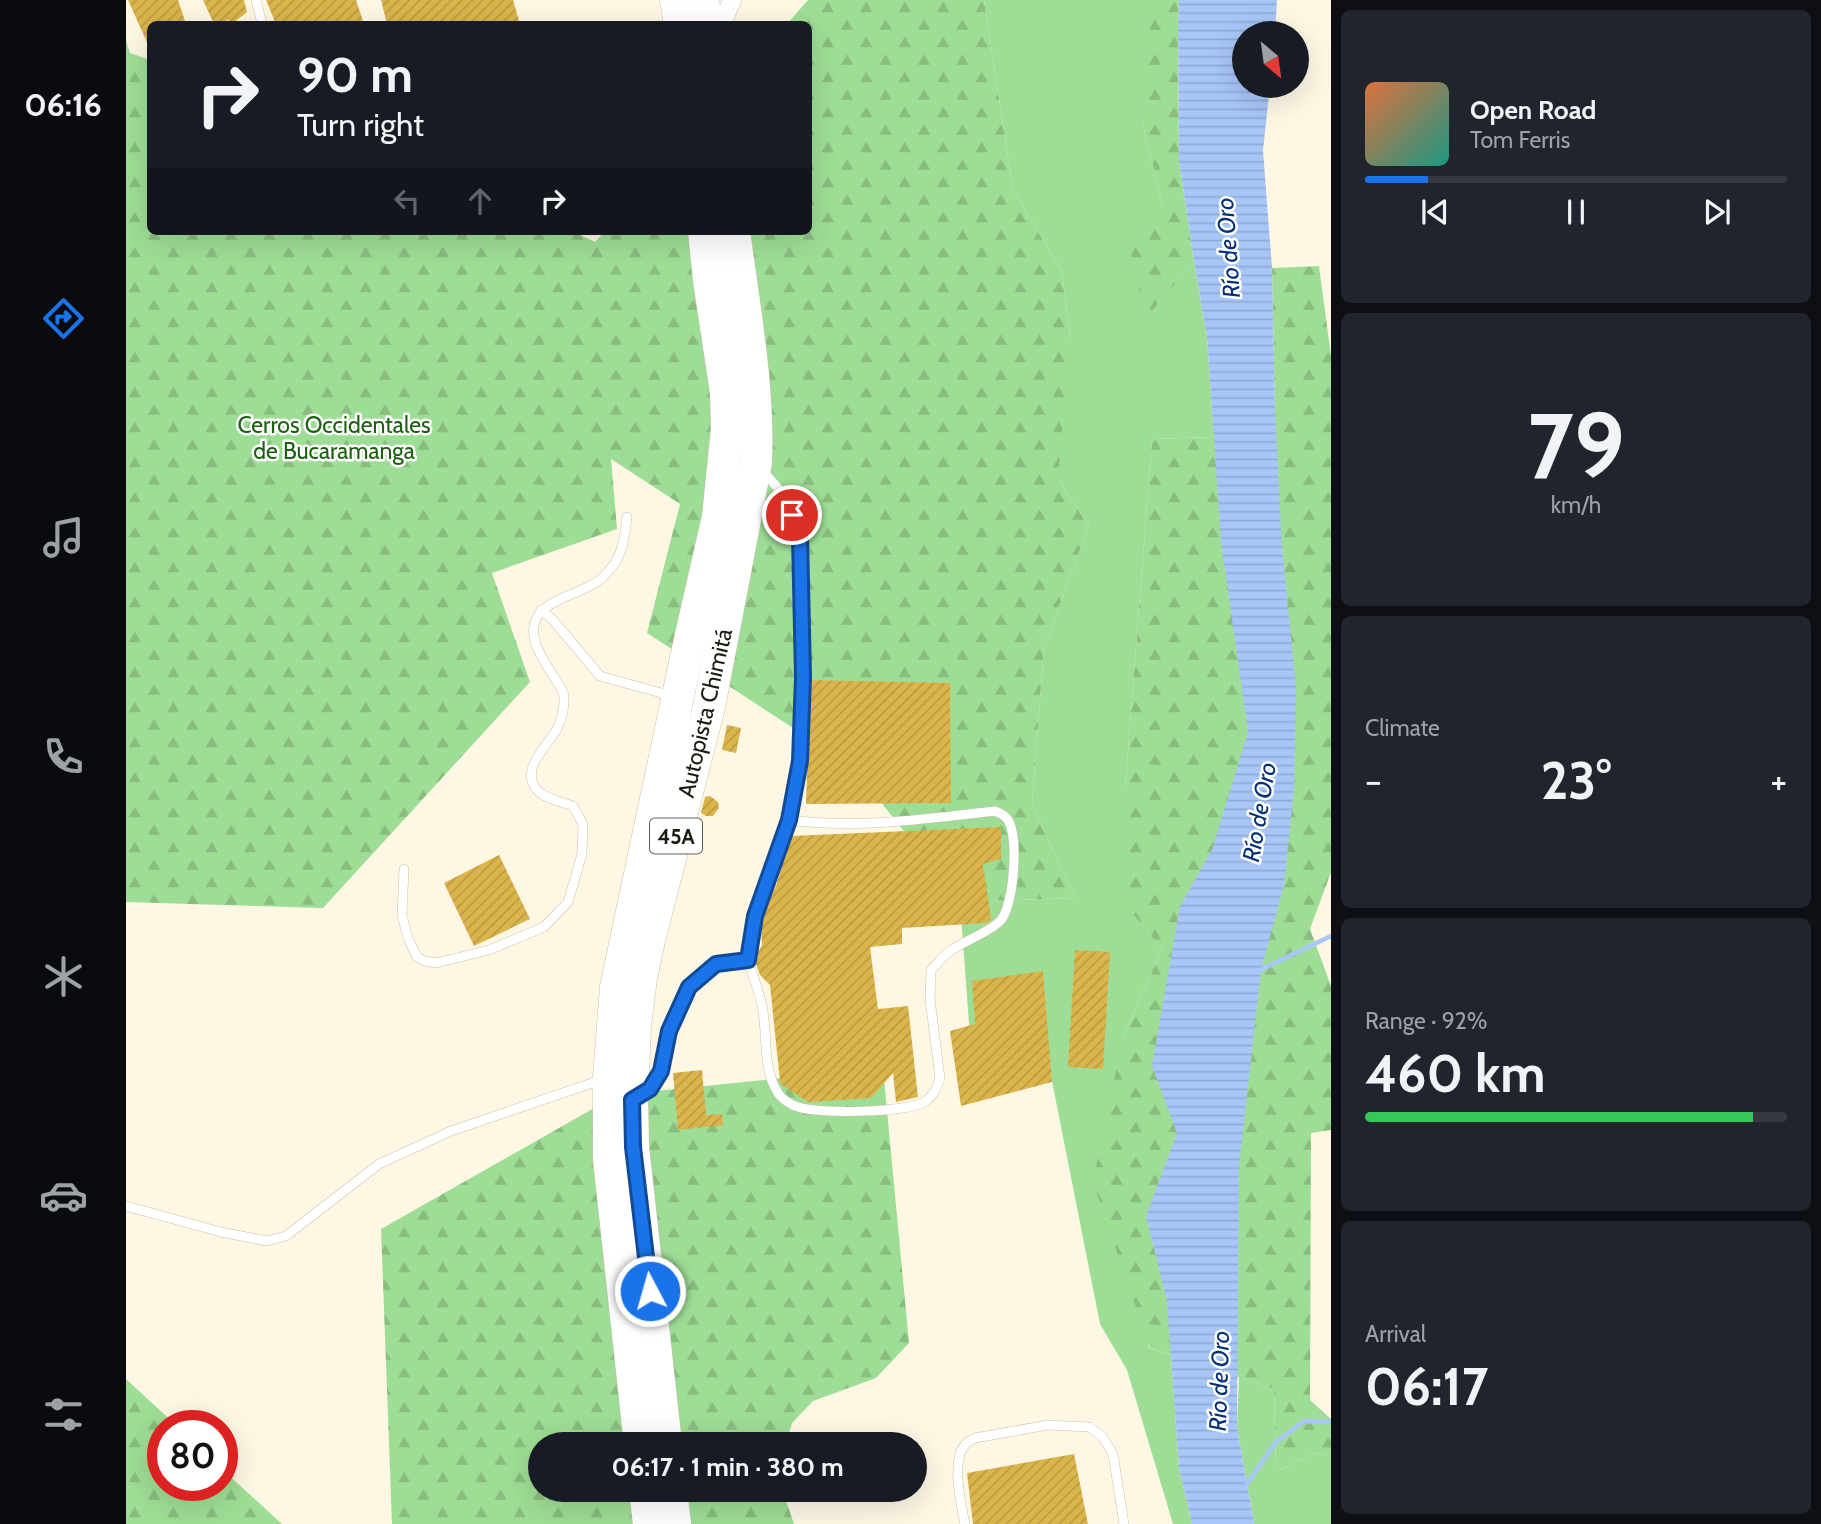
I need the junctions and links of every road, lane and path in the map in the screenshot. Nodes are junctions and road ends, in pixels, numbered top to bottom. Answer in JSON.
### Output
{"nodes":[{"id":1,"x":256,"y":0,"type":"edge"},
{"id":2,"x":676,"y":0,"type":"edge"},
{"id":3,"x":704,"y":0,"type":"edge"},
{"id":4,"x":732,"y":0,"type":"edge"},
{"id":5,"x":261,"y":21,"type":"edge"},
{"id":6,"x":680,"y":21,"type":"edge"},
{"id":7,"x":707,"y":21,"type":"edge"},
{"id":8,"x":723,"y":21,"type":"edge"},
{"id":9,"x":704,"y":235,"type":"edge"},
{"id":10,"x":735,"y":235,"type":"edge"},
{"id":11,"x":756,"y":462,"type":"junction"},
{"id":12,"x":627,"y":517,"type":"dead end"},
{"id":13,"x":541,"y":610,"type":"junction"},
{"id":14,"x":678,"y":697,"type":"junction"},
{"id":15,"x":789,"y":820,"type":"junction"},
{"id":16,"x":404,"y":869,"type":"dead end"},
{"id":17,"x":748,"y":960,"type":"junction"},
{"id":18,"x":608,"y":1077,"type":"junction"},
{"id":19,"x":632,"y":1100,"type":"junction"},
{"id":20,"x":126,"y":1206,"type":"edge"},
{"id":21,"x":639,"y":1432,"type":"edge"},
{"id":22,"x":665,"y":1432,"type":"edge"},
{"id":23,"x":646,"y":1502,"type":"edge"},
{"id":24,"x":672,"y":1502,"type":"edge"},
{"id":25,"x":649,"y":1524,"type":"edge"},
{"id":26,"x":675,"y":1524,"type":"edge"},
{"id":27,"x":965,"y":1524,"type":"edge"},
{"id":28,"x":1124,"y":1524,"type":"edge"}],
"edges":[{"from":1,"to":5,"type":"lane"},
{"from":2,"to":6,"type":"highway"},
{"from":3,"to":7,"type":"highway"},
{"from":4,"to":8,"type":"street"},
{"from":9,"to":14,"type":"highway","name":"Autopista Chimitá","number":"45A"},
{"from":10,"to":11,"type":"highway","name":"Autopista Chimitá","number":"45A"},
{"from":11,"to":15,"type":"lane"},
{"from":11,"to":19,"type":"highway","name":"Autopista Chimitá","number":"45A"},
{"from":12,"to":13,"type":"lane"},
{"from":13,"to":14,"type":"lane"},
{"from":13,"to":16,"type":"lane"},
{"from":14,"to":18,"type":"highway","name":"Autopista Chimitá","number":"45A"},
{"from":15,"to":17,"type":"lane"},
{"from":15,"to":17,"type":"lane"},
{"from":17,"to":19,"type":"lane"},
{"from":18,"to":20,"type":"lane"},
{"from":18,"to":21,"type":"highway","name":"Autopista Chimitá","number":"45A"},
{"from":19,"to":22,"type":"highway","name":"Autopista Chimitá","number":"45A"},
{"from":23,"to":25,"type":"highway"},
{"from":24,"to":26,"type":"highway"},
{"from":27,"to":28,"type":"lane"}]}
